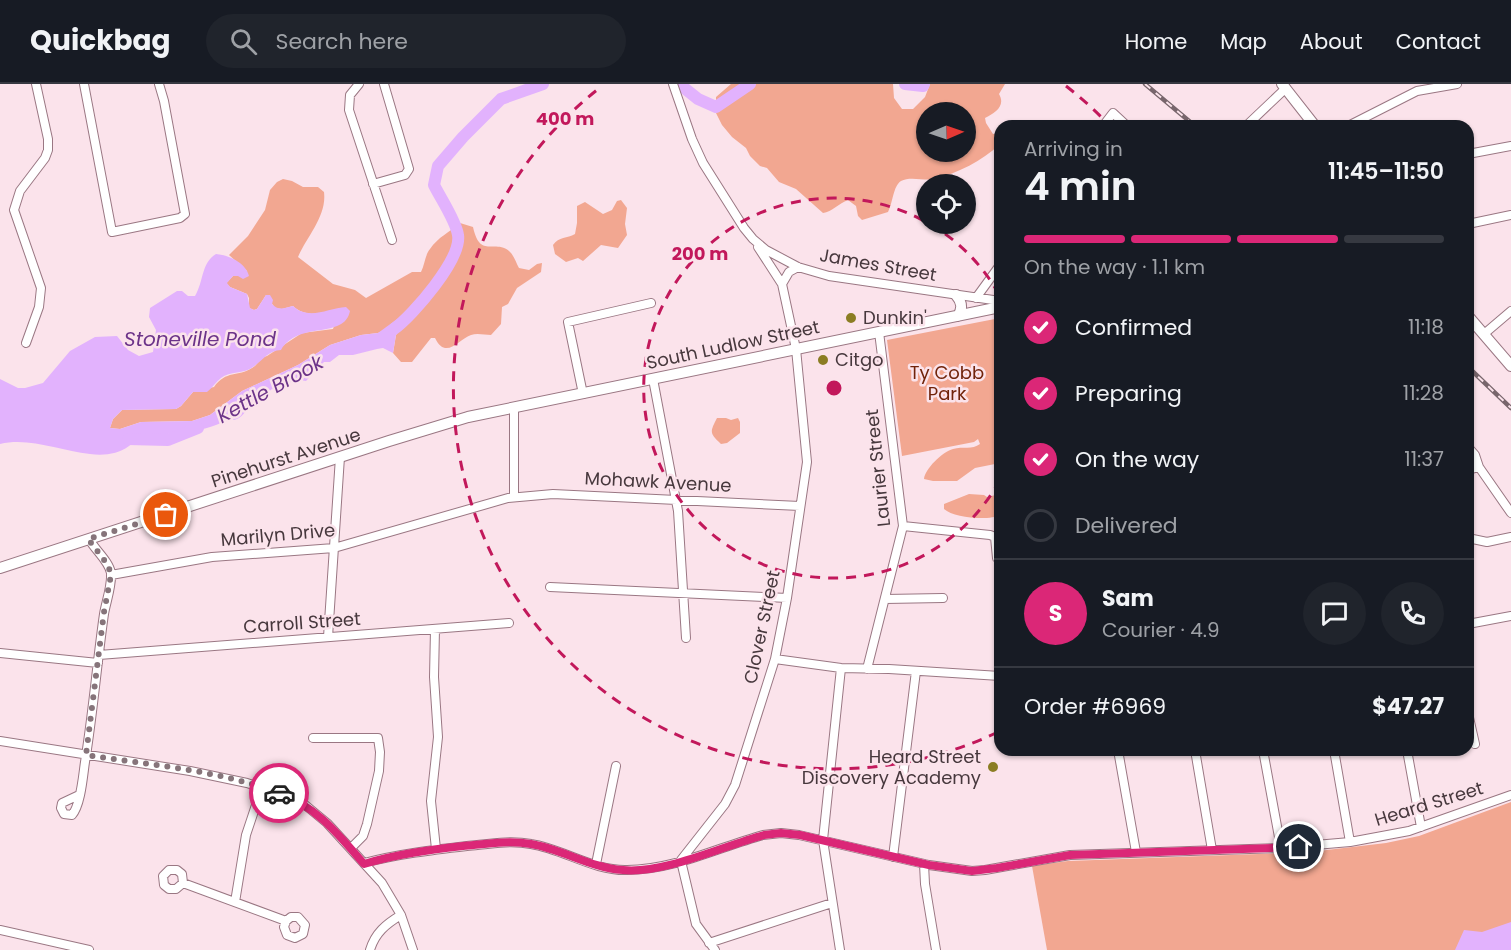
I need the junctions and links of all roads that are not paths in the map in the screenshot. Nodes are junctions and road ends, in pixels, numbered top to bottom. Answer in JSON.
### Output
{"nodes":[{"id":1,"x":36,"y":84,"type":"edge"},
{"id":2,"x":84,"y":84,"type":"edge"},
{"id":3,"x":159,"y":84,"type":"edge"},
{"id":4,"x":359,"y":84,"type":"edge"},
{"id":5,"x":384,"y":84,"type":"edge"},
{"id":6,"x":673,"y":84,"type":"edge"},
{"id":7,"x":1457,"y":84,"type":"edge"},
{"id":8,"x":1284,"y":86,"type":"edge"},
{"id":9,"x":1108,"y":120,"type":"edge"},
{"id":10,"x":1121,"y":120,"type":"edge"},
{"id":11,"x":1252,"y":120,"type":"edge"},
{"id":12,"x":1310,"y":120,"type":"edge"},
{"id":13,"x":1360,"y":120,"type":"edge"},
{"id":14,"x":1511,"y":146,"type":"edge"},
{"id":15,"x":1474,"y":153,"type":"edge"},
{"id":16,"x":373,"y":184,"type":"junction"},
{"id":17,"x":1511,"y":215,"type":"edge"},
{"id":18,"x":1474,"y":223,"type":"edge"},
{"id":19,"x":751,"y":237,"type":"junction"},
{"id":20,"x":392,"y":240,"type":"dead end"},
{"id":21,"x":798,"y":267,"type":"junction"},
{"id":22,"x":994,"y":273,"type":"edge"},
{"id":23,"x":782,"y":284,"type":"junction"},
{"id":24,"x":956,"y":295,"type":"junction"},
{"id":25,"x":976,"y":298,"type":"junction"},
{"id":26,"x":994,"y":300,"type":"edge"},
{"id":27,"x":651,"y":303,"type":"dead end"},
{"id":28,"x":994,"y":308,"type":"edge"},
{"id":29,"x":1511,"y":310,"type":"edge"},
{"id":30,"x":958,"y":316,"type":"junction"},
{"id":31,"x":1474,"y":323,"type":"edge"},
{"id":32,"x":879,"y":332,"type":"junction"},
{"id":33,"x":1484,"y":334,"type":"junction"},
{"id":34,"x":26,"y":343,"type":"dead end"},
{"id":35,"x":796,"y":349,"type":"junction"},
{"id":36,"x":1511,"y":366,"type":"edge"},
{"id":37,"x":653,"y":379,"type":"junction"},
{"id":38,"x":583,"y":394,"type":"junction"},
{"id":39,"x":551,"y":401,"type":"joint"},
{"id":40,"x":514,"y":408,"type":"junction"},
{"id":41,"x":1474,"y":454,"type":"edge"},
{"id":42,"x":340,"y":456,"type":"junction"},
{"id":43,"x":1479,"y":467,"type":"junction"},
{"id":44,"x":1474,"y":468,"type":"edge"},
{"id":45,"x":514,"y":497,"type":"junction"},
{"id":46,"x":676,"y":500,"type":"junction"},
{"id":47,"x":801,"y":506,"type":"junction"},
{"id":48,"x":1511,"y":513,"type":"edge"},
{"id":49,"x":903,"y":526,"type":"junction"},
{"id":50,"x":994,"y":537,"type":"edge"},
{"id":51,"x":1511,"y":537,"type":"edge"},
{"id":52,"x":88,"y":539,"type":"junction"},
{"id":53,"x":1474,"y":539,"type":"edge"},
{"id":54,"x":334,"y":548,"type":"junction"},
{"id":55,"x":0,"y":568,"type":"edge"},
{"id":56,"x":111,"y":575,"type":"junction"},
{"id":57,"x":550,"y":587,"type":"dead end"},
{"id":58,"x":684,"y":593,"type":"junction"},
{"id":59,"x":786,"y":598,"type":"junction"},
{"id":60,"x":943,"y":598,"type":"dead end"},
{"id":61,"x":885,"y":599,"type":"junction"},
{"id":62,"x":1511,"y":616,"type":"edge"},
{"id":63,"x":509,"y":623,"type":"dead end"},
{"id":64,"x":1474,"y":623,"type":"edge"},
{"id":65,"x":435,"y":629,"type":"junction"},
{"id":66,"x":328,"y":637,"type":"junction"},
{"id":67,"x":686,"y":638,"type":"dead end"},
{"id":68,"x":0,"y":653,"type":"edge"},
{"id":69,"x":98,"y":659,"type":"junction"},
{"id":70,"x":775,"y":659,"type":"junction"},
{"id":71,"x":841,"y":668,"type":"junction"},
{"id":72,"x":867,"y":669,"type":"junction"},
{"id":73,"x":916,"y":671,"type":"junction"},
{"id":74,"x":994,"y":676,"type":"edge"},
{"id":75,"x":313,"y":738,"type":"dead end"},
{"id":76,"x":1474,"y":740,"type":"edge"},
{"id":77,"x":0,"y":741,"type":"edge"},
{"id":78,"x":1475,"y":744,"type":"dead end"},
{"id":79,"x":86,"y":755,"type":"junction"},
{"id":80,"x":1119,"y":756,"type":"edge"},
{"id":81,"x":1196,"y":756,"type":"edge"},
{"id":82,"x":1264,"y":756,"type":"edge"},
{"id":83,"x":1335,"y":756,"type":"edge"},
{"id":84,"x":1408,"y":756,"type":"edge"},
{"id":85,"x":616,"y":766,"type":"dead end"},
{"id":86,"x":262,"y":787,"type":"junction"},
{"id":87,"x":79,"y":795,"type":"dead end"},
{"id":88,"x":1511,"y":795,"type":"edge"},
{"id":89,"x":1421,"y":827,"type":"junction"},
{"id":90,"x":823,"y":840,"type":"junction"},
{"id":91,"x":1350,"y":842,"type":"junction"},
{"id":92,"x":351,"y":848,"type":"junction"},
{"id":93,"x":1281,"y":848,"type":"junction"},
{"id":94,"x":436,"y":849,"type":"junction"},
{"id":95,"x":1212,"y":850,"type":"junction"},
{"id":96,"x":1136,"y":852,"type":"junction"},
{"id":97,"x":893,"y":857,"type":"junction"},
{"id":98,"x":681,"y":861,"type":"junction"},
{"id":99,"x":364,"y":864,"type":"junction"},
{"id":100,"x":596,"y":864,"type":"junction"},
{"id":101,"x":924,"y":864,"type":"junction"},
{"id":102,"x":183,"y":883,"type":"dead end"},
{"id":103,"x":234,"y":902,"type":"junction"},
{"id":104,"x":832,"y":903,"type":"junction"},
{"id":105,"x":401,"y":915,"type":"junction"},
{"id":106,"x":286,"y":921,"type":"dead end"},
{"id":107,"x":0,"y":930,"type":"edge"},
{"id":108,"x":712,"y":946,"type":"edge"},
{"id":109,"x":89,"y":950,"type":"edge"},
{"id":110,"x":370,"y":950,"type":"edge"},
{"id":111,"x":413,"y":950,"type":"edge"},
{"id":112,"x":840,"y":950,"type":"edge"},
{"id":113,"x":936,"y":950,"type":"edge"}],
"edges":[{"from":1,"to":34,"type":"street"},
{"from":2,"to":3,"type":"street"},
{"from":4,"to":16,"type":"street"},
{"from":5,"to":16,"type":"street"},
{"from":6,"to":19,"type":"street","name":"James Street"},
{"from":7,"to":13,"type":"street"},
{"from":8,"to":11,"type":"street"},
{"from":8,"to":12,"type":"main road"},
{"from":9,"to":10,"type":"street"},
{"from":14,"to":15,"type":"street"},
{"from":16,"to":20,"type":"street"},
{"from":17,"to":18,"type":"street"},
{"from":19,"to":21,"type":"street","name":"James Street"},
{"from":19,"to":23,"type":"street","name":"Clover Street"},
{"from":21,"to":23,"type":"street"},
{"from":21,"to":24,"type":"street","name":"James Street"},
{"from":22,"to":25,"type":"street"},
{"from":23,"to":35,"type":"street","name":"Clover Street"},
{"from":24,"to":25,"type":"street","name":"James Street"},
{"from":24,"to":30,"type":"main road"},
{"from":25,"to":26,"type":"street","name":"James Street"},
{"from":27,"to":38,"type":"street"},
{"from":28,"to":30,"type":"main road","name":"South Ludlow Street"},
{"from":29,"to":33,"type":"street"},
{"from":30,"to":32,"type":"main road","name":"South Ludlow Street"},
{"from":31,"to":33,"type":"main road"},
{"from":32,"to":35,"type":"main road","name":"South Ludlow Street"},
{"from":32,"to":49,"type":"street","name":"Laurier Street"},
{"from":33,"to":36,"type":"main road"},
{"from":35,"to":37,"type":"main road","name":"South Ludlow Street"},
{"from":35,"to":47,"type":"street","name":"Clover Street"},
{"from":37,"to":38,"type":"main road","name":"South Ludlow Street"},
{"from":37,"to":46,"type":"street"},
{"from":38,"to":39,"type":"main road","name":"South Ludlow Street"},
{"from":39,"to":40,"type":"main road","name":"Pinehurst Avenue"},
{"from":40,"to":42,"type":"main road","name":"Pinehurst Avenue"},
{"from":40,"to":45,"type":"street"},
{"from":41,"to":43,"type":"street"},
{"from":42,"to":52,"type":"main road","name":"Pinehurst Avenue"},
{"from":42,"to":54,"type":"street"},
{"from":43,"to":44,"type":"street"},
{"from":43,"to":48,"type":"street"},
{"from":45,"to":46,"type":"street","name":"Mohawk Avenue"},
{"from":45,"to":54,"type":"street","name":"Marilyn Drive"},
{"from":46,"to":47,"type":"street","name":"Mohawk Avenue"},
{"from":46,"to":58,"type":"street"},
{"from":47,"to":59,"type":"street","name":"Clover Street"},
{"from":49,"to":50,"type":"street"},
{"from":49,"to":61,"type":"street","name":"Laurier Street"},
{"from":51,"to":53,"type":"street"},
{"from":52,"to":55,"type":"main road","name":"Pinehurst Avenue"},
{"from":52,"to":56,"type":"street"},
{"from":54,"to":56,"type":"street","name":"Marilyn Drive"},
{"from":54,"to":66,"type":"street"},
{"from":56,"to":69,"type":"street"},
{"from":57,"to":58,"type":"street"},
{"from":58,"to":59,"type":"street"},
{"from":58,"to":67,"type":"street"},
{"from":59,"to":70,"type":"street","name":"Clover Street"},
{"from":60,"to":61,"type":"street"},
{"from":61,"to":72,"type":"street","name":"Laurier Street"},
{"from":62,"to":64,"type":"street"},
{"from":63,"to":65,"type":"street","name":"Carroll Street"},
{"from":65,"to":66,"type":"street","name":"Carroll Street"},
{"from":65,"to":94,"type":"street"},
{"from":66,"to":69,"type":"street","name":"Carroll Street"},
{"from":68,"to":69,"type":"street","name":"Carroll Street"},
{"from":69,"to":79,"type":"street"},
{"from":70,"to":71,"type":"street"},
{"from":70,"to":98,"type":"street","name":"Clover Street"},
{"from":71,"to":72,"type":"street"},
{"from":71,"to":90,"type":"street"},
{"from":72,"to":73,"type":"street"},
{"from":73,"to":74,"type":"street"},
{"from":73,"to":97,"type":"street"},
{"from":75,"to":92,"type":"street"},
{"from":76,"to":78,"type":"street"},
{"from":77,"to":79,"type":"street"},
{"from":79,"to":86,"type":"street"},
{"from":79,"to":87,"type":"street"},
{"from":80,"to":96,"type":"street"},
{"from":81,"to":95,"type":"street"},
{"from":82,"to":93,"type":"street"},
{"from":83,"to":91,"type":"street"},
{"from":84,"to":89,"type":"street"},
{"from":85,"to":100,"type":"street"},
{"from":86,"to":92,"type":"street"},
{"from":86,"to":103,"type":"street"},
{"from":88,"to":89,"type":"street","name":"Heard Street"},
{"from":89,"to":91,"type":"street","name":"Heard Street"},
{"from":90,"to":97,"type":"street","name":"Heard Street"},
{"from":90,"to":98,"type":"street","name":"Heard Street"},
{"from":90,"to":104,"type":"street"},
{"from":91,"to":93,"type":"street","name":"Heard Street"},
{"from":92,"to":99,"type":"street"},
{"from":93,"to":95,"type":"street","name":"Heard Street"},
{"from":94,"to":99,"type":"street","name":"Heard Street"},
{"from":94,"to":100,"type":"street","name":"Heard Street"},
{"from":95,"to":96,"type":"street","name":"Heard Street"},
{"from":96,"to":101,"type":"street","name":"Heard Street"},
{"from":97,"to":101,"type":"street","name":"Heard Street"},
{"from":98,"to":100,"type":"street","name":"Heard Street"},
{"from":98,"to":108,"type":"street"},
{"from":99,"to":105,"type":"street"},
{"from":101,"to":113,"type":"street"},
{"from":102,"to":103,"type":"street"},
{"from":103,"to":106,"type":"street"},
{"from":104,"to":108,"type":"street"},
{"from":104,"to":112,"type":"street"},
{"from":105,"to":110,"type":"street"},
{"from":105,"to":111,"type":"street"},
{"from":107,"to":109,"type":"street"}]}
